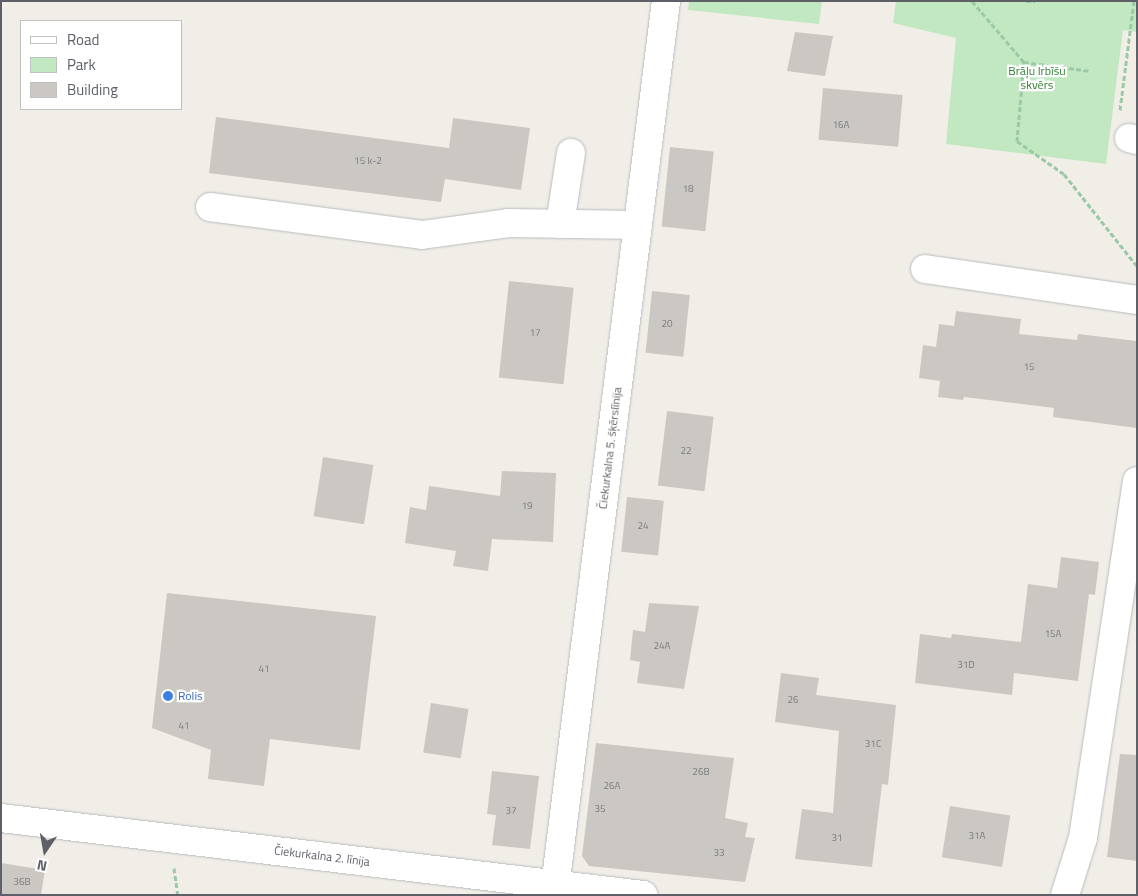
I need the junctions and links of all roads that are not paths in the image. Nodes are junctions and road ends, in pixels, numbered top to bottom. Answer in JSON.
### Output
{"nodes":[{"id":1,"x":666,"y":1,"type":"edge"},
{"id":2,"x":571,"y":153,"type":"dead end"},
{"id":3,"x":210,"y":207,"type":"dead end"},
{"id":4,"x":560,"y":224,"type":"junction"},
{"id":5,"x":638,"y":225,"type":"junction"},
{"id":6,"x":925,"y":269,"type":"dead end"},
{"id":7,"x":1137,"y":300,"type":"edge"},
{"id":8,"x":1137,"y":481,"type":"edge"},
{"id":9,"x":1,"y":818,"type":"edge"},
{"id":10,"x":555,"y":889,"type":"edge"},
{"id":11,"x":643,"y":895,"type":"edge"},
{"id":12,"x":1065,"y":895,"type":"edge"}],
"edges":[{"from":1,"to":5,"type":"street","name":"Čiekurkalna 5. šķērslīnija"},
{"from":2,"to":4,"type":"street"},
{"from":3,"to":4,"type":"street"},
{"from":4,"to":5,"type":"street"},
{"from":5,"to":10,"type":"street","name":"Čiekurkalna 5. šķērslīnija"},
{"from":6,"to":7,"type":"street"},
{"from":8,"to":12,"type":"street"},
{"from":9,"to":10,"type":"street","name":"Čiekurkalna 2. līnija"},
{"from":10,"to":11,"type":"street","name":"Čiekurkalna 2. līnija"}]}
